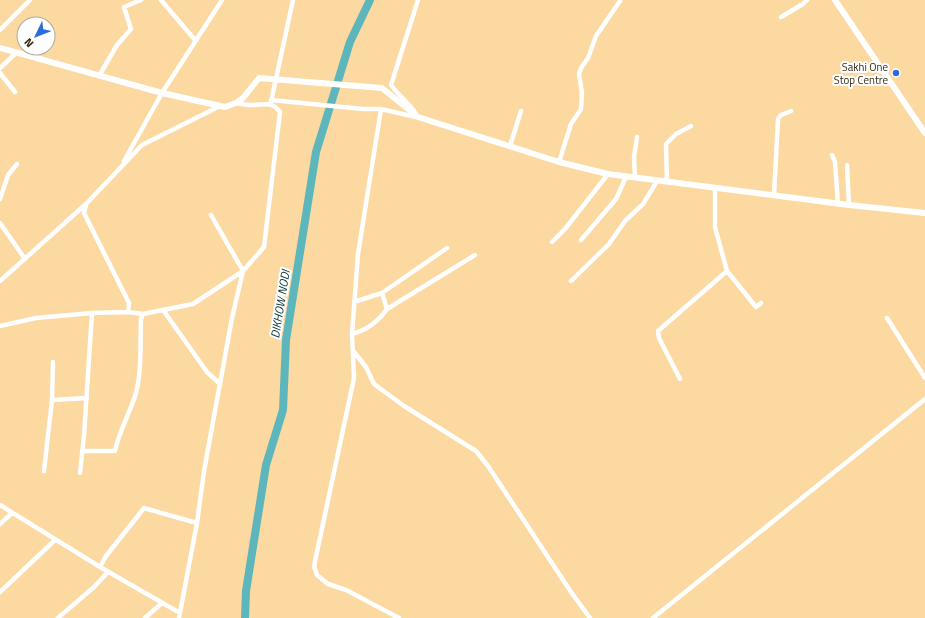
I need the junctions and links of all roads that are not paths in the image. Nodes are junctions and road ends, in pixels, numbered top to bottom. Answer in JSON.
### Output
{"nodes":[{"id":1,"x":141,"y":0,"type":"edge"},
{"id":2,"x":161,"y":0,"type":"edge"},
{"id":3,"x":222,"y":0,"type":"edge"},
{"id":4,"x":293,"y":0,"type":"edge"},
{"id":5,"x":418,"y":0,"type":"edge"},
{"id":6,"x":807,"y":0,"type":"edge"},
{"id":7,"x":835,"y":0,"type":"edge"},
{"id":8,"x":27,"y":1,"type":"edge"},
{"id":9,"x":620,"y":1,"type":"dead end"},
{"id":10,"x":781,"y":17,"type":"dead end"},
{"id":11,"x":0,"y":30,"type":"edge"},
{"id":12,"x":195,"y":40,"type":"junction"},
{"id":13,"x":0,"y":48,"type":"edge"},
{"id":14,"x":16,"y":52,"type":"edge"},
{"id":15,"x":16,"y":53,"type":"edge"},
{"id":16,"x":31,"y":56,"type":"edge"},
{"id":17,"x":0,"y":68,"type":"edge"},
{"id":18,"x":0,"y":73,"type":"edge"},
{"id":19,"x":99,"y":76,"type":"junction"},
{"id":20,"x":15,"y":92,"type":"dead end"},
{"id":21,"x":162,"y":92,"type":"junction"},
{"id":22,"x":271,"y":102,"type":"junction"},
{"id":23,"x":236,"y":103,"type":"junction"},
{"id":24,"x":220,"y":106,"type":"junction"},
{"id":25,"x":381,"y":109,"type":"junction"},
{"id":26,"x":521,"y":111,"type":"dead end"},
{"id":27,"x":791,"y":111,"type":"dead end"},
{"id":28,"x":418,"y":117,"type":"junction"},
{"id":29,"x":691,"y":126,"type":"dead end"},
{"id":30,"x":925,"y":133,"type":"edge"},
{"id":31,"x":637,"y":137,"type":"dead end"},
{"id":32,"x":510,"y":146,"type":"junction"},
{"id":33,"x":832,"y":155,"type":"dead end"},
{"id":34,"x":559,"y":162,"type":"junction"},
{"id":35,"x":17,"y":164,"type":"dead end"},
{"id":36,"x":847,"y":165,"type":"dead end"},
{"id":37,"x":121,"y":166,"type":"junction"},
{"id":38,"x":608,"y":174,"type":"junction"},
{"id":39,"x":626,"y":177,"type":"junction"},
{"id":40,"x":635,"y":178,"type":"junction"},
{"id":41,"x":657,"y":180,"type":"junction"},
{"id":42,"x":667,"y":182,"type":"junction"},
{"id":43,"x":715,"y":187,"type":"junction"},
{"id":44,"x":774,"y":195,"type":"junction"},
{"id":45,"x":0,"y":199,"type":"edge"},
{"id":46,"x":87,"y":203,"type":"junction"},
{"id":47,"x":838,"y":204,"type":"junction"},
{"id":48,"x":849,"y":205,"type":"junction"},
{"id":49,"x":925,"y":213,"type":"edge"},
{"id":50,"x":212,"y":215,"type":"dead end"},
{"id":51,"x":0,"y":223,"type":"edge"},
{"id":52,"x":581,"y":240,"type":"dead end"},
{"id":53,"x":552,"y":242,"type":"dead end"},
{"id":54,"x":447,"y":248,"type":"dead end"},
{"id":55,"x":475,"y":255,"type":"dead end"},
{"id":56,"x":25,"y":259,"type":"junction"},
{"id":57,"x":243,"y":271,"type":"junction"},
{"id":58,"x":727,"y":271,"type":"junction"},
{"id":59,"x":0,"y":281,"type":"edge"},
{"id":60,"x":571,"y":281,"type":"dead end"},
{"id":61,"x":382,"y":293,"type":"junction"},
{"id":62,"x":354,"y":302,"type":"junction"},
{"id":63,"x":761,"y":303,"type":"dead end"},
{"id":64,"x":387,"y":309,"type":"junction"},
{"id":65,"x":163,"y":310,"type":"junction"},
{"id":66,"x":128,"y":312,"type":"junction"},
{"id":67,"x":92,"y":313,"type":"junction"},
{"id":68,"x":143,"y":314,"type":"junction"},
{"id":69,"x":887,"y":318,"type":"dead end"},
{"id":70,"x":0,"y":326,"type":"edge"},
{"id":71,"x":352,"y":334,"type":"junction"},
{"id":72,"x":353,"y":350,"type":"junction"},
{"id":73,"x":53,"y":362,"type":"dead end"},
{"id":74,"x":925,"y":378,"type":"edge"},
{"id":75,"x":680,"y":379,"type":"dead end"},
{"id":76,"x":220,"y":384,"type":"junction"},
{"id":77,"x":87,"y":398,"type":"junction"},
{"id":78,"x":925,"y":399,"type":"edge"},
{"id":79,"x":52,"y":400,"type":"junction"},
{"id":80,"x":83,"y":451,"type":"junction"},
{"id":81,"x":44,"y":471,"type":"dead end"},
{"id":82,"x":80,"y":473,"type":"dead end"},
{"id":83,"x":0,"y":505,"type":"edge"},
{"id":84,"x":12,"y":513,"type":"junction"},
{"id":85,"x":197,"y":522,"type":"junction"},
{"id":86,"x":0,"y":524,"type":"edge"},
{"id":87,"x":55,"y":540,"type":"junction"},
{"id":88,"x":100,"y":567,"type":"junction"},
{"id":89,"x":108,"y":572,"type":"junction"},
{"id":90,"x":0,"y":592,"type":"edge"},
{"id":91,"x":162,"y":603,"type":"junction"},
{"id":92,"x":180,"y":615,"type":"edge"},
{"id":93,"x":58,"y":618,"type":"edge"},
{"id":94,"x":145,"y":618,"type":"edge"},
{"id":95,"x":399,"y":618,"type":"edge"},
{"id":96,"x":590,"y":618,"type":"edge"},
{"id":97,"x":653,"y":618,"type":"edge"}],
"edges":[{"from":1,"to":19,"type":"street"},
{"from":2,"to":12,"type":"street"},
{"from":3,"to":12,"type":"street"},
{"from":4,"to":22,"type":"street"},
{"from":5,"to":28,"type":"street"},
{"from":6,"to":10,"type":"street"},
{"from":7,"to":30,"type":"main road"},
{"from":8,"to":11,"type":"street"},
{"from":9,"to":34,"type":"street"},
{"from":12,"to":21,"type":"street"},
{"from":13,"to":14,"type":"main road"},
{"from":15,"to":17,"type":"street"},
{"from":16,"to":19,"type":"main road"},
{"from":18,"to":20,"type":"street"},
{"from":19,"to":21,"type":"main road"},
{"from":21,"to":24,"type":"main road"},
{"from":21,"to":37,"type":"street"},
{"from":22,"to":23,"type":"street"},
{"from":22,"to":25,"type":"street"},
{"from":22,"to":57,"type":"street"},
{"from":23,"to":24,"type":"main road"},
{"from":23,"to":28,"type":"main road"},
{"from":24,"to":37,"type":"street"},
{"from":25,"to":28,"type":"street"},
{"from":25,"to":62,"type":"street"},
{"from":26,"to":32,"type":"street"},
{"from":27,"to":44,"type":"street"},
{"from":28,"to":32,"type":"main road"},
{"from":29,"to":42,"type":"street"},
{"from":31,"to":40,"type":"street"},
{"from":32,"to":34,"type":"main road"},
{"from":33,"to":47,"type":"street"},
{"from":34,"to":38,"type":"main road"},
{"from":35,"to":45,"type":"street"},
{"from":36,"to":48,"type":"street"},
{"from":37,"to":46,"type":"street"},
{"from":38,"to":39,"type":"main road"},
{"from":38,"to":53,"type":"street"},
{"from":39,"to":40,"type":"main road"},
{"from":39,"to":52,"type":"street"},
{"from":40,"to":41,"type":"main road"},
{"from":41,"to":42,"type":"main road"},
{"from":41,"to":60,"type":"street"},
{"from":42,"to":43,"type":"main road"},
{"from":43,"to":44,"type":"main road"},
{"from":43,"to":58,"type":"street"},
{"from":44,"to":47,"type":"main road"},
{"from":46,"to":56,"type":"street"},
{"from":46,"to":66,"type":"street"},
{"from":47,"to":48,"type":"main road"},
{"from":48,"to":49,"type":"main road"},
{"from":50,"to":57,"type":"street"},
{"from":51,"to":56,"type":"street"},
{"from":54,"to":61,"type":"street"},
{"from":55,"to":64,"type":"street"},
{"from":56,"to":59,"type":"street"},
{"from":57,"to":65,"type":"street"},
{"from":57,"to":76,"type":"street"},
{"from":58,"to":63,"type":"street"},
{"from":58,"to":75,"type":"street"},
{"from":61,"to":62,"type":"street"},
{"from":61,"to":64,"type":"street"},
{"from":62,"to":71,"type":"street"},
{"from":64,"to":71,"type":"street"},
{"from":65,"to":68,"type":"street"},
{"from":65,"to":76,"type":"street"},
{"from":66,"to":67,"type":"street"},
{"from":66,"to":68,"type":"street"},
{"from":67,"to":70,"type":"street"},
{"from":67,"to":77,"type":"street"},
{"from":68,"to":80,"type":"street"},
{"from":69,"to":74,"type":"street"},
{"from":71,"to":72,"type":"street"},
{"from":72,"to":95,"type":"street"},
{"from":72,"to":96,"type":"street"},
{"from":73,"to":79,"type":"street"},
{"from":76,"to":85,"type":"street"},
{"from":77,"to":79,"type":"street"},
{"from":77,"to":80,"type":"street"},
{"from":78,"to":97,"type":"street"},
{"from":79,"to":81,"type":"street"},
{"from":80,"to":82,"type":"street"},
{"from":83,"to":84,"type":"street"},
{"from":84,"to":86,"type":"street"},
{"from":84,"to":87,"type":"street"},
{"from":85,"to":88,"type":"street"},
{"from":85,"to":92,"type":"street"},
{"from":87,"to":88,"type":"street"},
{"from":87,"to":90,"type":"street"},
{"from":88,"to":89,"type":"street"},
{"from":89,"to":91,"type":"street"},
{"from":89,"to":93,"type":"street"},
{"from":91,"to":92,"type":"street"},
{"from":91,"to":94,"type":"street"}]}
